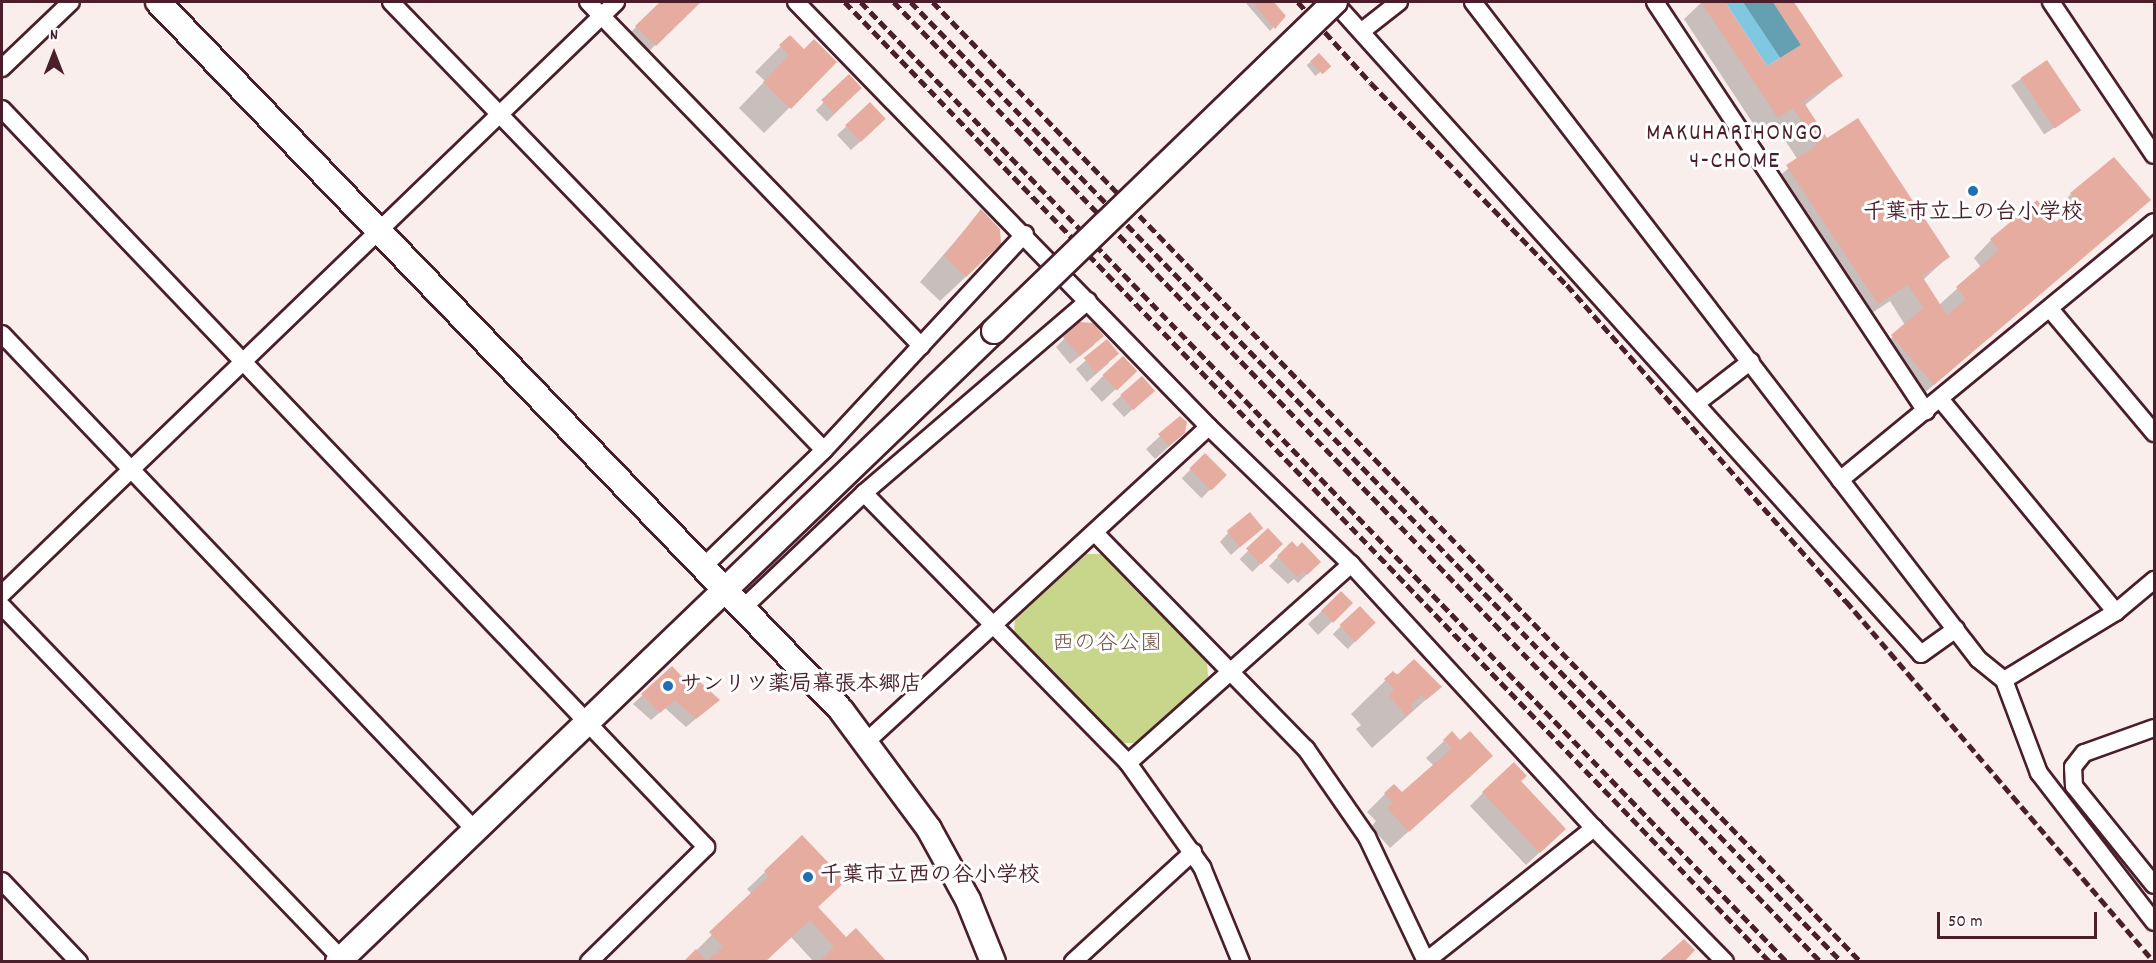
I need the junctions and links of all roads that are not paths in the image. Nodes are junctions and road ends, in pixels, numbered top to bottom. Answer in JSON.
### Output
{"nodes":[{"id":1,"x":71,"y":2,"type":"edge"},
{"id":2,"x":158,"y":2,"type":"edge"},
{"id":3,"x":391,"y":2,"type":"edge"},
{"id":4,"x":588,"y":2,"type":"edge"},
{"id":5,"x":616,"y":2,"type":"edge"},
{"id":6,"x":796,"y":2,"type":"edge"},
{"id":7,"x":1335,"y":2,"type":"edge"},
{"id":8,"x":1399,"y":2,"type":"edge"},
{"id":9,"x":1473,"y":2,"type":"edge"},
{"id":10,"x":1655,"y":2,"type":"edge"},
{"id":11,"x":2051,"y":2,"type":"edge"},
{"id":12,"x":601,"y":15,"type":"junction"},
{"id":13,"x":1362,"y":31,"type":"junction"},
{"id":14,"x":2,"y":68,"type":"edge"},
{"id":15,"x":2,"y":109,"type":"edge"},
{"id":16,"x":500,"y":114,"type":"junction"},
{"id":17,"x":2154,"y":155,"type":"edge"},
{"id":18,"x":2154,"y":222,"type":"edge"},
{"id":19,"x":378,"y":230,"type":"junction"},
{"id":20,"x":1025,"y":234,"type":"junction"},
{"id":21,"x":1088,"y":301,"type":"junction"},
{"id":22,"x":2050,"y":309,"type":"junction"},
{"id":23,"x":2,"y":334,"type":"edge"},
{"id":24,"x":921,"y":346,"type":"junction"},
{"id":25,"x":243,"y":360,"type":"junction"},
{"id":26,"x":1751,"y":361,"type":"junction"},
{"id":27,"x":1941,"y":400,"type":"junction"},
{"id":28,"x":1697,"y":404,"type":"junction"},
{"id":29,"x":1926,"y":411,"type":"junction"},
{"id":30,"x":1209,"y":427,"type":"junction"},
{"id":31,"x":2154,"y":433,"type":"edge"},
{"id":32,"x":824,"y":450,"type":"junction"},
{"id":33,"x":130,"y":467,"type":"junction"},
{"id":34,"x":1840,"y":480,"type":"junction"},
{"id":35,"x":864,"y":493,"type":"junction"},
{"id":36,"x":1095,"y":533,"type":"junction"},
{"id":37,"x":1351,"y":564,"type":"junction"},
{"id":38,"x":704,"y":566,"type":"junction"},
{"id":39,"x":2154,"y":580,"type":"edge"},
{"id":40,"x":724,"y":588,"type":"junction"},
{"id":41,"x":2,"y":594,"type":"edge"},
{"id":42,"x":2,"y":606,"type":"edge"},
{"id":43,"x":743,"y":608,"type":"junction"},
{"id":44,"x":2116,"y":612,"type":"junction"},
{"id":45,"x":993,"y":626,"type":"junction"},
{"id":46,"x":1956,"y":629,"type":"junction"},
{"id":47,"x":1230,"y":671,"type":"junction"},
{"id":48,"x":2004,"y":680,"type":"junction"},
{"id":49,"x":588,"y":720,"type":"junction"},
{"id":50,"x":2154,"y":728,"type":"edge"},
{"id":51,"x":867,"y":741,"type":"junction"},
{"id":52,"x":1128,"y":763,"type":"junction"},
{"id":53,"x":1594,"y":828,"type":"junction"},
{"id":54,"x":474,"y":829,"type":"junction"},
{"id":55,"x":1193,"y":852,"type":"junction"},
{"id":56,"x":2,"y":881,"type":"edge"},
{"id":57,"x":2154,"y":885,"type":"edge"},
{"id":58,"x":2154,"y":922,"type":"edge"},
{"id":59,"x":341,"y":960,"type":"edge"},
{"id":60,"x":1426,"y":961,"type":"edge"},
{"id":61,"x":79,"y":962,"type":"edge"},
{"id":62,"x":589,"y":962,"type":"edge"},
{"id":63,"x":993,"y":962,"type":"edge"},
{"id":64,"x":1073,"y":962,"type":"edge"},
{"id":65,"x":1241,"y":962,"type":"edge"},
{"id":66,"x":1725,"y":962,"type":"edge"}],
"edges":[{"from":1,"to":14,"type":"street"},
{"from":2,"to":19,"type":"street"},
{"from":3,"to":16,"type":"street"},
{"from":4,"to":12,"type":"street"},
{"from":5,"to":12,"type":"street"},
{"from":6,"to":20,"type":"street"},
{"from":7,"to":13,"type":"street"},
{"from":7,"to":40,"type":"street","bridge":true},
{"from":8,"to":13,"type":"street"},
{"from":9,"to":26,"type":"street"},
{"from":10,"to":29,"type":"street"},
{"from":11,"to":17,"type":"street"},
{"from":12,"to":16,"type":"street"},
{"from":12,"to":24,"type":"street"},
{"from":13,"to":28,"type":"street"},
{"from":15,"to":25,"type":"street"},
{"from":16,"to":19,"type":"street"},
{"from":16,"to":32,"type":"street"},
{"from":18,"to":22,"type":"street"},
{"from":19,"to":25,"type":"street"},
{"from":19,"to":38,"type":"street"},
{"from":20,"to":21,"type":"street"},
{"from":20,"to":24,"type":"street"},
{"from":21,"to":30,"type":"street"},
{"from":21,"to":35,"type":"street"},
{"from":22,"to":27,"type":"street"},
{"from":22,"to":31,"type":"street"},
{"from":23,"to":33,"type":"street"},
{"from":24,"to":32,"type":"street"},
{"from":25,"to":33,"type":"street"},
{"from":25,"to":49,"type":"street"},
{"from":26,"to":28,"type":"street"},
{"from":26,"to":34,"type":"street"},
{"from":27,"to":29,"type":"street"},
{"from":27,"to":44,"type":"street"},
{"from":28,"to":46,"type":"street"},
{"from":29,"to":34,"type":"street"},
{"from":30,"to":36,"type":"street"},
{"from":30,"to":37,"type":"street"},
{"from":32,"to":38,"type":"street"},
{"from":33,"to":41,"type":"street"},
{"from":33,"to":54,"type":"street"},
{"from":34,"to":46,"type":"street"},
{"from":35,"to":43,"type":"street"},
{"from":35,"to":45,"type":"street"},
{"from":36,"to":45,"type":"street"},
{"from":36,"to":47,"type":"street"},
{"from":37,"to":47,"type":"street"},
{"from":37,"to":53,"type":"street"},
{"from":38,"to":40,"type":"street"},
{"from":39,"to":44,"type":"street"},
{"from":40,"to":43,"type":"street"},
{"from":40,"to":49,"type":"street"},
{"from":42,"to":59,"type":"street"},
{"from":43,"to":51,"type":"street"},
{"from":44,"to":48,"type":"street"},
{"from":45,"to":51,"type":"street"},
{"from":45,"to":52,"type":"street"},
{"from":46,"to":48,"type":"street"},
{"from":47,"to":52,"type":"street"},
{"from":47,"to":60,"type":"street"},
{"from":48,"to":58,"type":"street"},
{"from":49,"to":54,"type":"street"},
{"from":49,"to":62,"type":"street"},
{"from":50,"to":57,"type":"street"},
{"from":51,"to":63,"type":"street"},
{"from":52,"to":55,"type":"street"},
{"from":53,"to":60,"type":"street"},
{"from":53,"to":66,"type":"street"},
{"from":54,"to":59,"type":"street"},
{"from":55,"to":64,"type":"street"},
{"from":55,"to":65,"type":"street"},
{"from":56,"to":61,"type":"street"}]}
